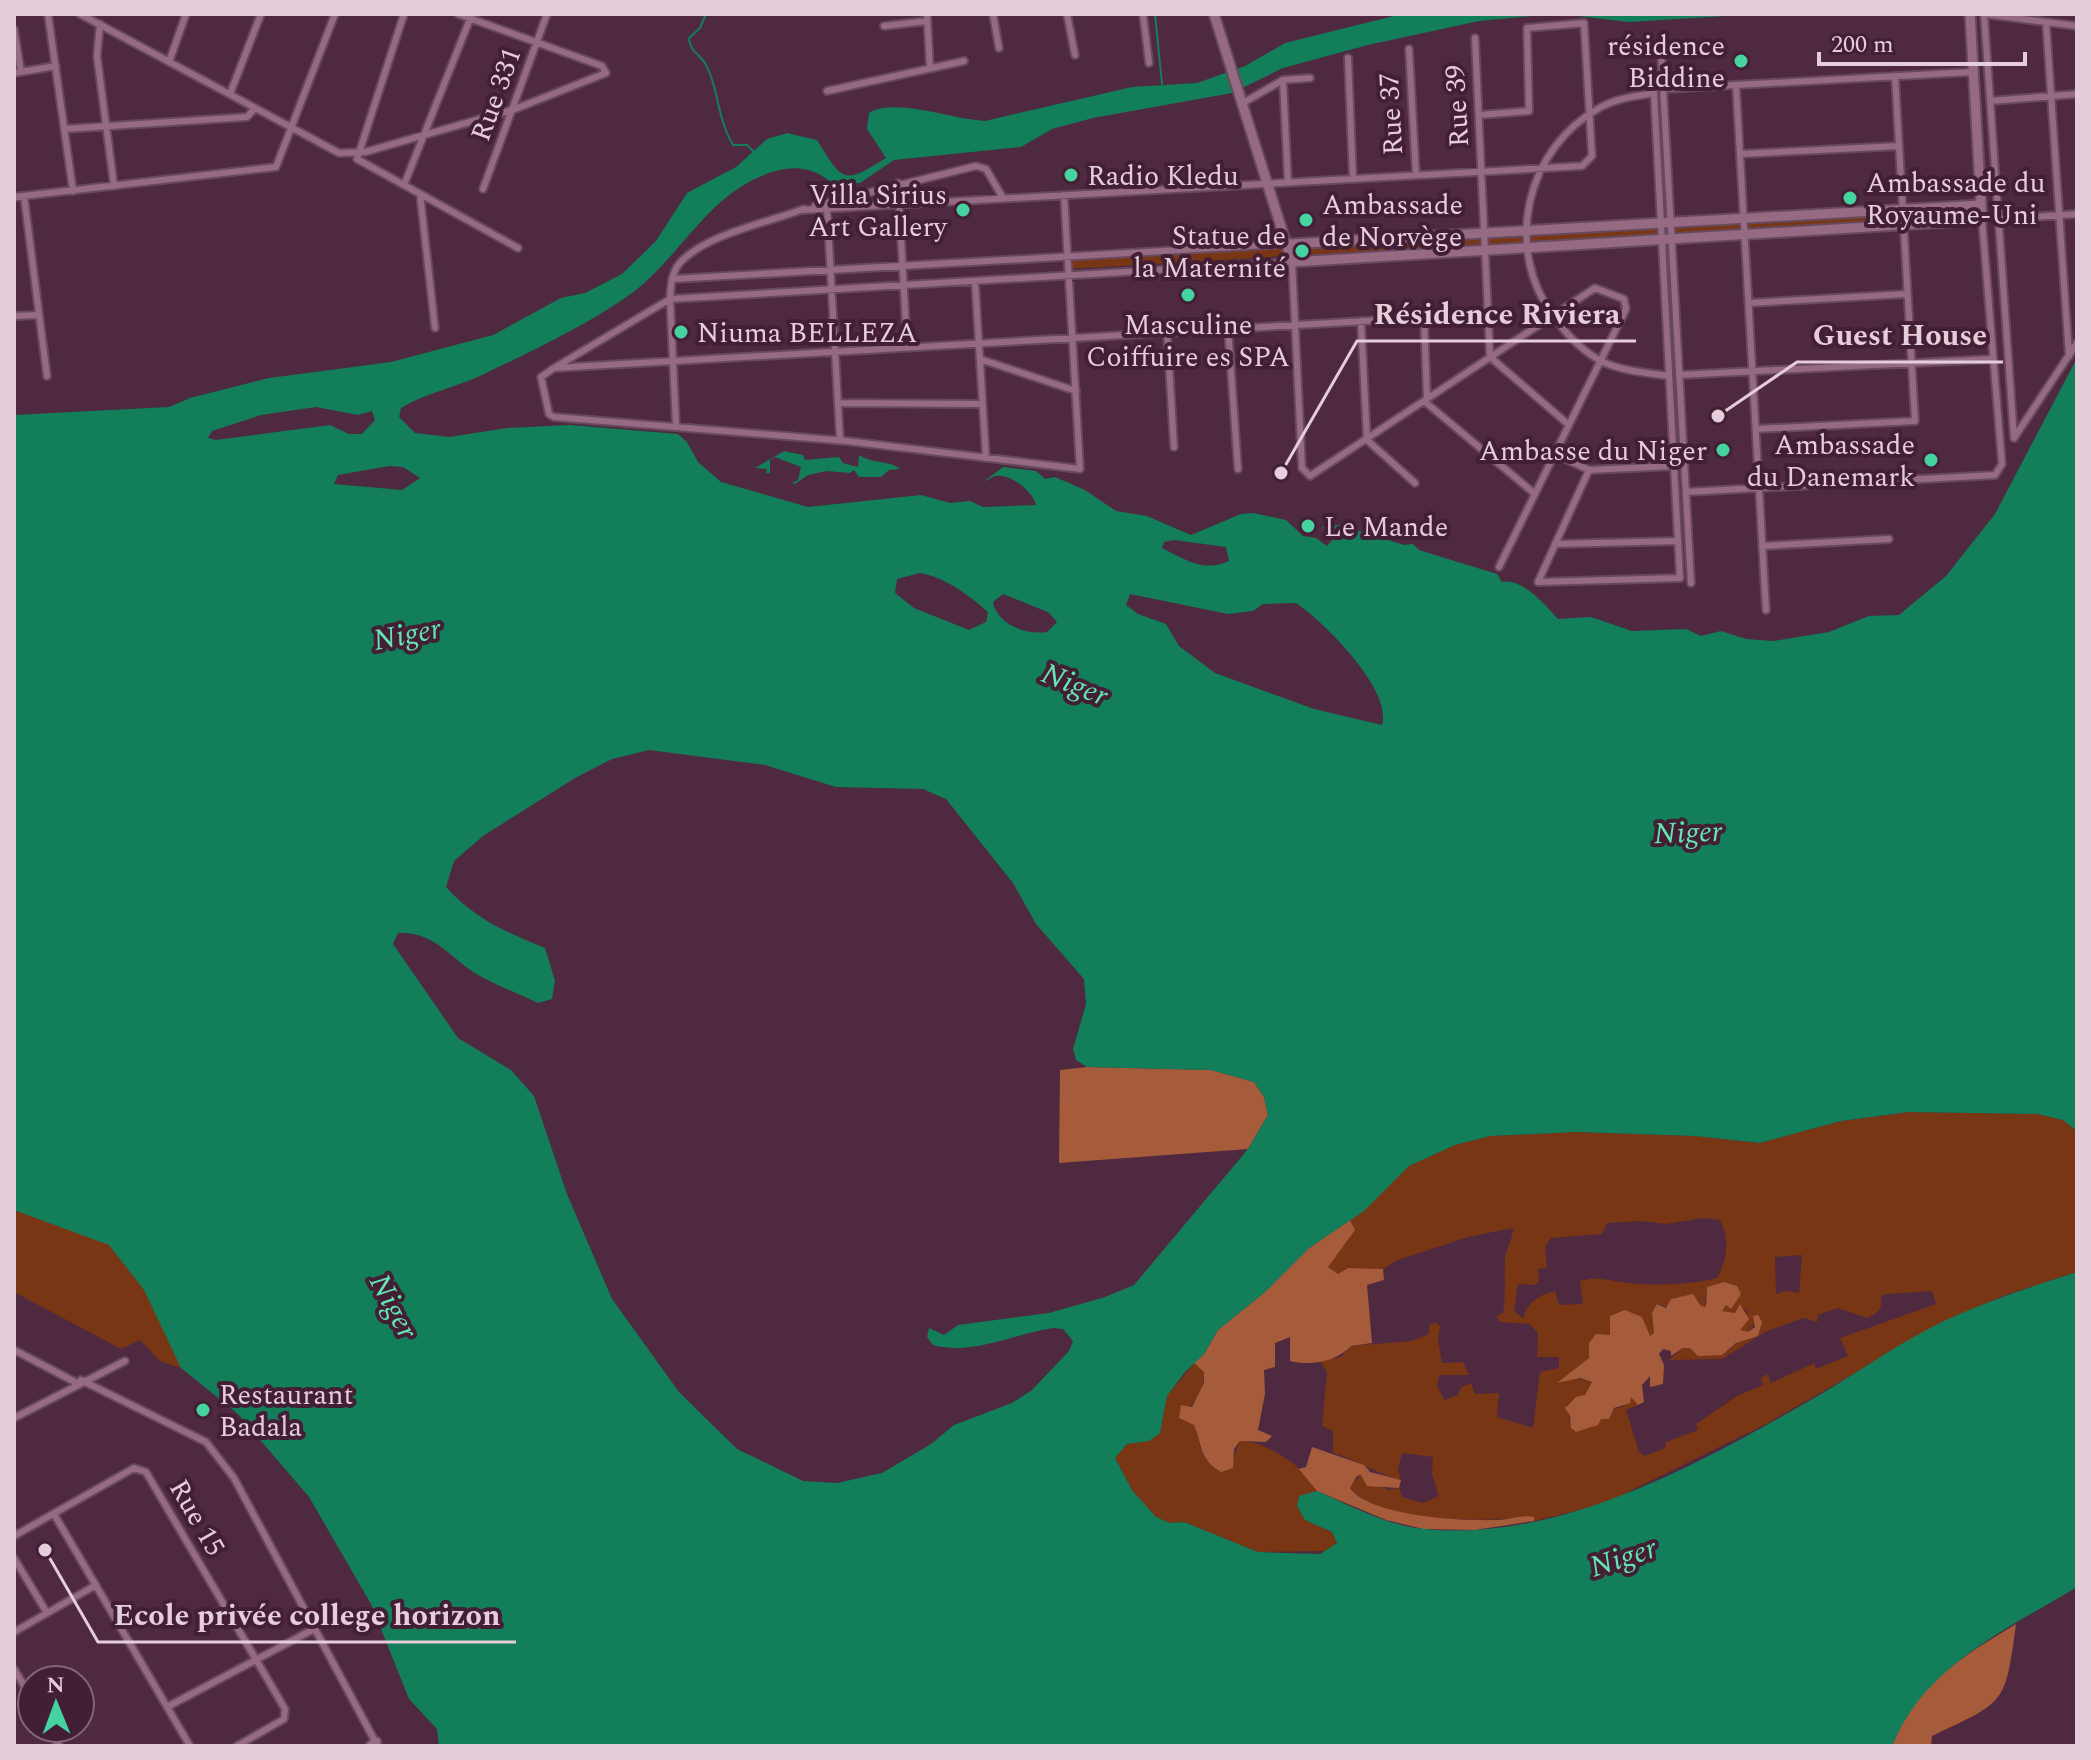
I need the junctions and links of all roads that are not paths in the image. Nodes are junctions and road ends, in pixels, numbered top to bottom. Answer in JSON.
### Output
{"nodes":[{"id":1,"x":48,"y":14,"type":"edge"},
{"id":2,"x":80,"y":14,"type":"edge"},
{"id":3,"x":186,"y":14,"type":"edge"},
{"id":4,"x":261,"y":14,"type":"edge"},
{"id":5,"x":335,"y":14,"type":"edge"},
{"id":6,"x":404,"y":14,"type":"edge"},
{"id":7,"x":458,"y":14,"type":"edge"},
{"id":8,"x":547,"y":14,"type":"edge"},
{"id":9,"x":938,"y":14,"type":"edge"},
{"id":10,"x":993,"y":14,"type":"edge"},
{"id":11,"x":1067,"y":14,"type":"edge"},
{"id":12,"x":1143,"y":14,"type":"edge"},
{"id":13,"x":1214,"y":14,"type":"edge"},
{"id":14,"x":1970,"y":14,"type":"edge"},
{"id":15,"x":1984,"y":14,"type":"edge"},
{"id":16,"x":471,"y":16,"type":"edge"},
{"id":17,"x":927,"y":17,"type":"edge"},
{"id":18,"x":2046,"y":22,"type":"junction"},
{"id":19,"x":100,"y":24,"type":"junction"},
{"id":20,"x":884,"y":26,"type":"dead end"},
{"id":21,"x":2077,"y":26,"type":"edge"},
{"id":22,"x":14,"y":29,"type":"edge"},
{"id":23,"x":1475,"y":38,"type":"dead end"},
{"id":24,"x":537,"y":43,"type":"junction"},
{"id":25,"x":999,"y":48,"type":"dead end"},
{"id":26,"x":1409,"y":49,"type":"dead end"},
{"id":27,"x":1661,"y":51,"type":"dead end"},
{"id":28,"x":1075,"y":55,"type":"dead end"},
{"id":29,"x":1348,"y":58,"type":"dead end"},
{"id":30,"x":964,"y":61,"type":"dead end"},
{"id":31,"x":169,"y":62,"type":"junction"},
{"id":32,"x":1149,"y":63,"type":"dead end"},
{"id":33,"x":56,"y":66,"type":"junction"},
{"id":34,"x":930,"y":68,"type":"junction"},
{"id":35,"x":1971,"y":72,"type":"junction"},
{"id":36,"x":17,"y":73,"type":"edge"},
{"id":37,"x":1895,"y":76,"type":"junction"},
{"id":38,"x":1310,"y":78,"type":"dead end"},
{"id":39,"x":1283,"y":80,"type":"junction"},
{"id":40,"x":1736,"y":85,"type":"junction"},
{"id":41,"x":1663,"y":89,"type":"junction"},
{"id":42,"x":827,"y":91,"type":"dead end"},
{"id":43,"x":230,"y":94,"type":"junction"},
{"id":44,"x":2077,"y":94,"type":"edge"},
{"id":45,"x":2051,"y":96,"type":"junction"},
{"id":46,"x":1241,"y":98,"type":"junction"},
{"id":47,"x":1990,"y":101,"type":"junction"},
{"id":48,"x":255,"y":108,"type":"junction"},
{"id":49,"x":515,"y":109,"type":"junction"},
{"id":50,"x":1479,"y":115,"type":"junction"},
{"id":51,"x":1589,"y":116,"type":"junction"},
{"id":52,"x":105,"y":126,"type":"junction"},
{"id":53,"x":64,"y":129,"type":"junction"},
{"id":54,"x":293,"y":129,"type":"junction"},
{"id":55,"x":426,"y":135,"type":"junction"},
{"id":56,"x":1899,"y":146,"type":"junction"},
{"id":57,"x":356,"y":153,"type":"junction"},
{"id":58,"x":1740,"y":154,"type":"junction"},
{"id":59,"x":1541,"y":168,"type":"junction"},
{"id":60,"x":1481,"y":172,"type":"junction"},
{"id":61,"x":1416,"y":175,"type":"junction"},
{"id":62,"x":1353,"y":179,"type":"junction"},
{"id":63,"x":1288,"y":182,"type":"junction"},
{"id":64,"x":898,"y":183,"type":"junction"},
{"id":65,"x":1269,"y":183,"type":"junction"},
{"id":66,"x":404,"y":185,"type":"junction"},
{"id":67,"x":114,"y":186,"type":"junction"},
{"id":68,"x":483,"y":189,"type":"dead end"},
{"id":69,"x":73,"y":191,"type":"junction"},
{"id":70,"x":420,"y":194,"type":"junction"},
{"id":71,"x":1064,"y":195,"type":"junction"},
{"id":72,"x":24,"y":196,"type":"junction"},
{"id":73,"x":14,"y":197,"type":"edge"},
{"id":74,"x":1003,"y":198,"type":"junction"},
{"id":75,"x":899,"y":204,"type":"junction"},
{"id":76,"x":1981,"y":205,"type":"junction"},
{"id":77,"x":827,"y":208,"type":"junction"},
{"id":78,"x":802,"y":210,"type":"junction"},
{"id":79,"x":1902,"y":210,"type":"junction"},
{"id":80,"x":2077,"y":214,"type":"edge"},
{"id":81,"x":2059,"y":215,"type":"junction"},
{"id":82,"x":1744,"y":219,"type":"junction"},
{"id":83,"x":1999,"y":219,"type":"junction"},
{"id":84,"x":1982,"y":220,"type":"junction"},
{"id":85,"x":1666,"y":223,"type":"junction"},
{"id":86,"x":1903,"y":225,"type":"junction"},
{"id":87,"x":1524,"y":231,"type":"junction"},
{"id":88,"x":1484,"y":233,"type":"junction"},
{"id":89,"x":1745,"y":235,"type":"junction"},
{"id":90,"x":1667,"y":239,"type":"junction"},
{"id":91,"x":1289,"y":244,"type":"junction"},
{"id":92,"x":518,"y":248,"type":"dead end"},
{"id":93,"x":1525,"y":248,"type":"junction"},
{"id":94,"x":1485,"y":250,"type":"junction"},
{"id":95,"x":1068,"y":257,"type":"junction"},
{"id":96,"x":1292,"y":262,"type":"junction"},
{"id":97,"x":903,"y":266,"type":"junction"},
{"id":98,"x":830,"y":270,"type":"junction"},
{"id":99,"x":1069,"y":275,"type":"junction"},
{"id":100,"x":672,"y":279,"type":"junction"},
{"id":101,"x":975,"y":281,"type":"junction"},
{"id":102,"x":904,"y":285,"type":"junction"},
{"id":103,"x":832,"y":290,"type":"junction"},
{"id":104,"x":1907,"y":294,"type":"junction"},
{"id":105,"x":670,"y":299,"type":"junction"},
{"id":106,"x":1749,"y":303,"type":"junction"},
{"id":107,"x":1488,"y":314,"type":"junction"},
{"id":108,"x":38,"y":315,"type":"junction"},
{"id":109,"x":1553,"y":315,"type":"junction"},
{"id":110,"x":14,"y":316,"type":"edge"},
{"id":111,"x":1424,"y":318,"type":"junction"},
{"id":112,"x":1361,"y":321,"type":"junction"},
{"id":113,"x":1295,"y":324,"type":"junction"},
{"id":114,"x":435,"y":328,"type":"dead end"},
{"id":115,"x":1228,"y":328,"type":"junction"},
{"id":116,"x":1167,"y":331,"type":"junction"},
{"id":117,"x":1073,"y":337,"type":"junction"},
{"id":118,"x":978,"y":343,"type":"junction"},
{"id":119,"x":2077,"y":343,"type":"edge"},
{"id":120,"x":907,"y":346,"type":"junction"},
{"id":121,"x":835,"y":350,"type":"junction"},
{"id":122,"x":2069,"y":356,"type":"junction"},
{"id":123,"x":1490,"y":357,"type":"junction"},
{"id":124,"x":980,"y":359,"type":"junction"},
{"id":125,"x":1992,"y":359,"type":"junction"},
{"id":126,"x":674,"y":361,"type":"junction"},
{"id":127,"x":1601,"y":361,"type":"junction"},
{"id":128,"x":1911,"y":363,"type":"junction"},
{"id":129,"x":554,"y":368,"type":"junction"},
{"id":130,"x":1753,"y":374,"type":"junction"},
{"id":131,"x":1679,"y":375,"type":"junction"},
{"id":132,"x":47,"y":376,"type":"dead end"},
{"id":133,"x":1669,"y":376,"type":"junction"},
{"id":134,"x":1076,"y":391,"type":"junction"},
{"id":135,"x":1426,"y":400,"type":"junction"},
{"id":136,"x":838,"y":403,"type":"junction"},
{"id":137,"x":982,"y":404,"type":"junction"},
{"id":138,"x":676,"y":425,"type":"junction"},
{"id":139,"x":1569,"y":425,"type":"junction"},
{"id":140,"x":1756,"y":429,"type":"junction"},
{"id":141,"x":840,"y":440,"type":"junction"},
{"id":142,"x":1367,"y":440,"type":"junction"},
{"id":143,"x":1174,"y":447,"type":"dead end"},
{"id":144,"x":1555,"y":454,"type":"junction"},
{"id":145,"x":986,"y":458,"type":"junction"},
{"id":146,"x":1674,"y":466,"type":"junction"},
{"id":147,"x":1238,"y":469,"type":"dead end"},
{"id":148,"x":1589,"y":470,"type":"junction"},
{"id":149,"x":1415,"y":483,"type":"dead end"},
{"id":150,"x":1759,"y":489,"type":"junction"},
{"id":151,"x":1686,"y":492,"type":"junction"},
{"id":152,"x":1535,"y":494,"type":"junction"},
{"id":153,"x":1889,"y":539,"type":"dead end"},
{"id":154,"x":1678,"y":541,"type":"junction"},
{"id":155,"x":1555,"y":544,"type":"junction"},
{"id":156,"x":1762,"y":546,"type":"junction"},
{"id":157,"x":1499,"y":567,"type":"dead end"},
{"id":158,"x":1691,"y":583,"type":"dead end"},
{"id":159,"x":1766,"y":610,"type":"dead end"},
{"id":160,"x":14,"y":1350,"type":"edge"},
{"id":161,"x":125,"y":1361,"type":"dead end"},
{"id":162,"x":79,"y":1382,"type":"junction"},
{"id":163,"x":14,"y":1418,"type":"edge"},
{"id":164,"x":54,"y":1514,"type":"junction"},
{"id":165,"x":14,"y":1536,"type":"edge"},
{"id":166,"x":14,"y":1558,"type":"edge"},
{"id":167,"x":96,"y":1585,"type":"junction"},
{"id":168,"x":47,"y":1613,"type":"junction"},
{"id":169,"x":314,"y":1629,"type":"junction"},
{"id":170,"x":14,"y":1632,"type":"edge"},
{"id":171,"x":256,"y":1659,"type":"junction"},
{"id":172,"x":167,"y":1707,"type":"junction"},
{"id":173,"x":375,"y":1745,"type":"edge"},
{"id":174,"x":190,"y":1746,"type":"edge"},
{"id":175,"x":237,"y":1746,"type":"edge"}],
"edges":[{"from":1,"to":33,"type":"street"},
{"from":2,"to":19,"type":"street"},
{"from":3,"to":31,"type":"street"},
{"from":4,"to":43,"type":"street"},
{"from":5,"to":54,"type":"street"},
{"from":6,"to":57,"type":"street"},
{"from":7,"to":16,"type":"street"},
{"from":8,"to":24,"type":"street","name":"Rue 331"},
{"from":9,"to":17,"type":"street"},
{"from":10,"to":25,"type":"street"},
{"from":11,"to":28,"type":"street"},
{"from":12,"to":32,"type":"street"},
{"from":13,"to":46,"type":"street"},
{"from":14,"to":35,"type":"street"},
{"from":15,"to":18,"type":"street"},
{"from":15,"to":47,"type":"street"},
{"from":16,"to":24,"type":"street"},
{"from":16,"to":55,"type":"street"},
{"from":17,"to":20,"type":"street"},
{"from":17,"to":34,"type":"street"},
{"from":18,"to":21,"type":"street"},
{"from":18,"to":45,"type":"street"},
{"from":19,"to":31,"type":"street"},
{"from":19,"to":52,"type":"street"},
{"from":22,"to":36,"type":"street"},
{"from":23,"to":50,"type":"street","name":"Rue 39"},
{"from":24,"to":49,"type":"street","name":"Rue 331"},
{"from":24,"to":49,"type":"street"},
{"from":26,"to":61,"type":"street","name":"Rue 37"},
{"from":27,"to":41,"type":"street"},
{"from":29,"to":62,"type":"street"},
{"from":30,"to":34,"type":"street"},
{"from":31,"to":43,"type":"street"},
{"from":33,"to":36,"type":"street"},
{"from":33,"to":53,"type":"street"},
{"from":34,"to":42,"type":"street"},
{"from":35,"to":37,"type":"street"},
{"from":35,"to":76,"type":"street"},
{"from":37,"to":40,"type":"street"},
{"from":37,"to":56,"type":"street"},
{"from":38,"to":39,"type":"street"},
{"from":39,"to":46,"type":"street"},
{"from":39,"to":63,"type":"street"},
{"from":40,"to":41,"type":"street"},
{"from":40,"to":58,"type":"street"},
{"from":41,"to":85,"type":"street"},
{"from":43,"to":48,"type":"street"},
{"from":44,"to":45,"type":"street"},
{"from":45,"to":47,"type":"street"},
{"from":45,"to":81,"type":"street"},
{"from":46,"to":65,"type":"street"},
{"from":47,"to":83,"type":"street"},
{"from":48,"to":52,"type":"street"},
{"from":48,"to":54,"type":"street"},
{"from":49,"to":55,"type":"street"},
{"from":49,"to":68,"type":"street","name":"Rue 331"},
{"from":50,"to":51,"type":"street"},
{"from":50,"to":60,"type":"street","name":"Rue 39"},
{"from":51,"to":59,"type":"street"},
{"from":51,"to":59,"type":"street"},
{"from":51,"to":85,"type":"street"},
{"from":52,"to":53,"type":"street"},
{"from":52,"to":67,"type":"street"},
{"from":53,"to":69,"type":"street"},
{"from":54,"to":57,"type":"street"},
{"from":54,"to":67,"type":"street"},
{"from":55,"to":57,"type":"street"},
{"from":55,"to":66,"type":"street"},
{"from":56,"to":58,"type":"street"},
{"from":56,"to":79,"type":"street"},
{"from":57,"to":66,"type":"street"},
{"from":58,"to":82,"type":"street"},
{"from":59,"to":60,"type":"street"},
{"from":59,"to":87,"type":"street"},
{"from":60,"to":61,"type":"street"},
{"from":60,"to":88,"type":"street","name":"Rue 39"},
{"from":61,"to":62,"type":"street"},
{"from":62,"to":63,"type":"street"},
{"from":63,"to":65,"type":"street"},
{"from":64,"to":74,"type":"street"},
{"from":64,"to":75,"type":"street"},
{"from":64,"to":78,"type":"street"},
{"from":65,"to":71,"type":"street"},
{"from":65,"to":91,"type":"street"},
{"from":66,"to":70,"type":"street"},
{"from":67,"to":69,"type":"street"},
{"from":69,"to":72,"type":"street"},
{"from":70,"to":92,"type":"street"},
{"from":70,"to":114,"type":"street"},
{"from":71,"to":74,"type":"street"},
{"from":71,"to":95,"type":"street"},
{"from":72,"to":73,"type":"street"},
{"from":72,"to":108,"type":"street"},
{"from":74,"to":75,"type":"street"},
{"from":75,"to":77,"type":"street"},
{"from":75,"to":97,"type":"street"},
{"from":76,"to":79,"type":"street"},
{"from":76,"to":84,"type":"street"},
{"from":77,"to":78,"type":"street"},
{"from":77,"to":98,"type":"street"},
{"from":78,"to":100,"type":"street"},
{"from":79,"to":82,"type":"street"},
{"from":79,"to":86,"type":"street"},
{"from":80,"to":81,"type":"street"},
{"from":81,"to":83,"type":"street"},
{"from":81,"to":122,"type":"street"},
{"from":82,"to":85,"type":"street"},
{"from":82,"to":89,"type":"street"},
{"from":83,"to":122,"type":"street"},
{"from":84,"to":86,"type":"street"},
{"from":84,"to":125,"type":"street"},
{"from":85,"to":87,"type":"street"},
{"from":85,"to":90,"type":"street"},
{"from":86,"to":89,"type":"street"},
{"from":86,"to":104,"type":"street"},
{"from":87,"to":88,"type":"street"},
{"from":87,"to":93,"type":"street"},
{"from":88,"to":91,"type":"street"},
{"from":88,"to":94,"type":"street","name":"Rue 39"},
{"from":89,"to":90,"type":"street"},
{"from":89,"to":106,"type":"street"},
{"from":90,"to":93,"type":"street"},
{"from":90,"to":131,"type":"street"},
{"from":90,"to":133,"type":"street"},
{"from":91,"to":95,"type":"street"},
{"from":91,"to":96,"type":"street"},
{"from":93,"to":94,"type":"street"},
{"from":93,"to":109,"type":"street"},
{"from":94,"to":96,"type":"street"},
{"from":94,"to":107,"type":"street","name":"Rue 39"},
{"from":95,"to":97,"type":"street"},
{"from":95,"to":99,"type":"street"},
{"from":96,"to":99,"type":"street"},
{"from":96,"to":113,"type":"street"},
{"from":97,"to":98,"type":"street"},
{"from":97,"to":102,"type":"street"},
{"from":98,"to":100,"type":"street"},
{"from":98,"to":103,"type":"street"},
{"from":99,"to":101,"type":"street"},
{"from":99,"to":117,"type":"street"},
{"from":100,"to":105,"type":"street"},
{"from":101,"to":102,"type":"street"},
{"from":101,"to":118,"type":"street"},
{"from":102,"to":103,"type":"street"},
{"from":102,"to":120,"type":"street"},
{"from":103,"to":105,"type":"street"},
{"from":103,"to":121,"type":"street"},
{"from":104,"to":106,"type":"street"},
{"from":104,"to":128,"type":"street"},
{"from":105,"to":126,"type":"street"},
{"from":105,"to":129,"type":"street"},
{"from":106,"to":130,"type":"street"},
{"from":107,"to":111,"type":"street"},
{"from":107,"to":123,"type":"street","name":"Rue 39"},
{"from":108,"to":110,"type":"street"},
{"from":108,"to":132,"type":"street"},
{"from":109,"to":123,"type":"street"},
{"from":109,"to":127,"type":"street"},
{"from":109,"to":127,"type":"street"},
{"from":111,"to":112,"type":"street"},
{"from":111,"to":135,"type":"street"},
{"from":112,"to":113,"type":"street"},
{"from":112,"to":142,"type":"street"},
{"from":113,"to":115,"type":"street"},
{"from":113,"to":142,"type":"street"},
{"from":115,"to":116,"type":"street"},
{"from":115,"to":147,"type":"street"},
{"from":116,"to":117,"type":"street"},
{"from":116,"to":143,"type":"street"},
{"from":117,"to":118,"type":"street"},
{"from":117,"to":134,"type":"street"},
{"from":118,"to":120,"type":"street"},
{"from":118,"to":124,"type":"street"},
{"from":119,"to":122,"type":"street"},
{"from":120,"to":121,"type":"street"},
{"from":121,"to":126,"type":"street"},
{"from":121,"to":136,"type":"street"},
{"from":123,"to":135,"type":"street"},
{"from":123,"to":139,"type":"street"},
{"from":124,"to":134,"type":"street"},
{"from":124,"to":137,"type":"street"},
{"from":125,"to":128,"type":"street"},
{"from":125,"to":150,"type":"street"},
{"from":126,"to":129,"type":"street"},
{"from":126,"to":138,"type":"street"},
{"from":127,"to":133,"type":"street"},
{"from":127,"to":139,"type":"street"},
{"from":128,"to":130,"type":"street"},
{"from":128,"to":140,"type":"street"},
{"from":129,"to":138,"type":"street"},
{"from":130,"to":131,"type":"street"},
{"from":130,"to":140,"type":"street"},
{"from":131,"to":151,"type":"street"},
{"from":133,"to":146,"type":"street"},
{"from":134,"to":145,"type":"street"},
{"from":135,"to":142,"type":"street"},
{"from":135,"to":152,"type":"street"},
{"from":136,"to":137,"type":"street"},
{"from":136,"to":141,"type":"street"},
{"from":137,"to":145,"type":"street"},
{"from":138,"to":141,"type":"street"},
{"from":139,"to":144,"type":"street"},
{"from":140,"to":150,"type":"street"},
{"from":141,"to":145,"type":"street"},
{"from":142,"to":149,"type":"street"},
{"from":144,"to":148,"type":"street"},
{"from":144,"to":152,"type":"street"},
{"from":146,"to":148,"type":"street"},
{"from":146,"to":154,"type":"street"},
{"from":148,"to":155,"type":"street"},
{"from":150,"to":151,"type":"street"},
{"from":150,"to":156,"type":"street"},
{"from":151,"to":158,"type":"street"},
{"from":152,"to":157,"type":"street"},
{"from":153,"to":156,"type":"street"},
{"from":154,"to":155,"type":"street"},
{"from":154,"to":155,"type":"street"},
{"from":156,"to":159,"type":"street"},
{"from":160,"to":162,"type":"street"},
{"from":161,"to":162,"type":"street"},
{"from":162,"to":163,"type":"street"},
{"from":162,"to":169,"type":"street"},
{"from":164,"to":165,"type":"street"},
{"from":164,"to":167,"type":"street"},
{"from":164,"to":171,"type":"street","name":"Rue 15"},
{"from":166,"to":168,"type":"street"},
{"from":167,"to":168,"type":"street"},
{"from":167,"to":172,"type":"street"},
{"from":168,"to":170,"type":"street"},
{"from":169,"to":171,"type":"street"},
{"from":169,"to":173,"type":"street"},
{"from":171,"to":172,"type":"street"},
{"from":171,"to":175,"type":"street","name":"Rue 15"},
{"from":172,"to":174,"type":"street"}]}
